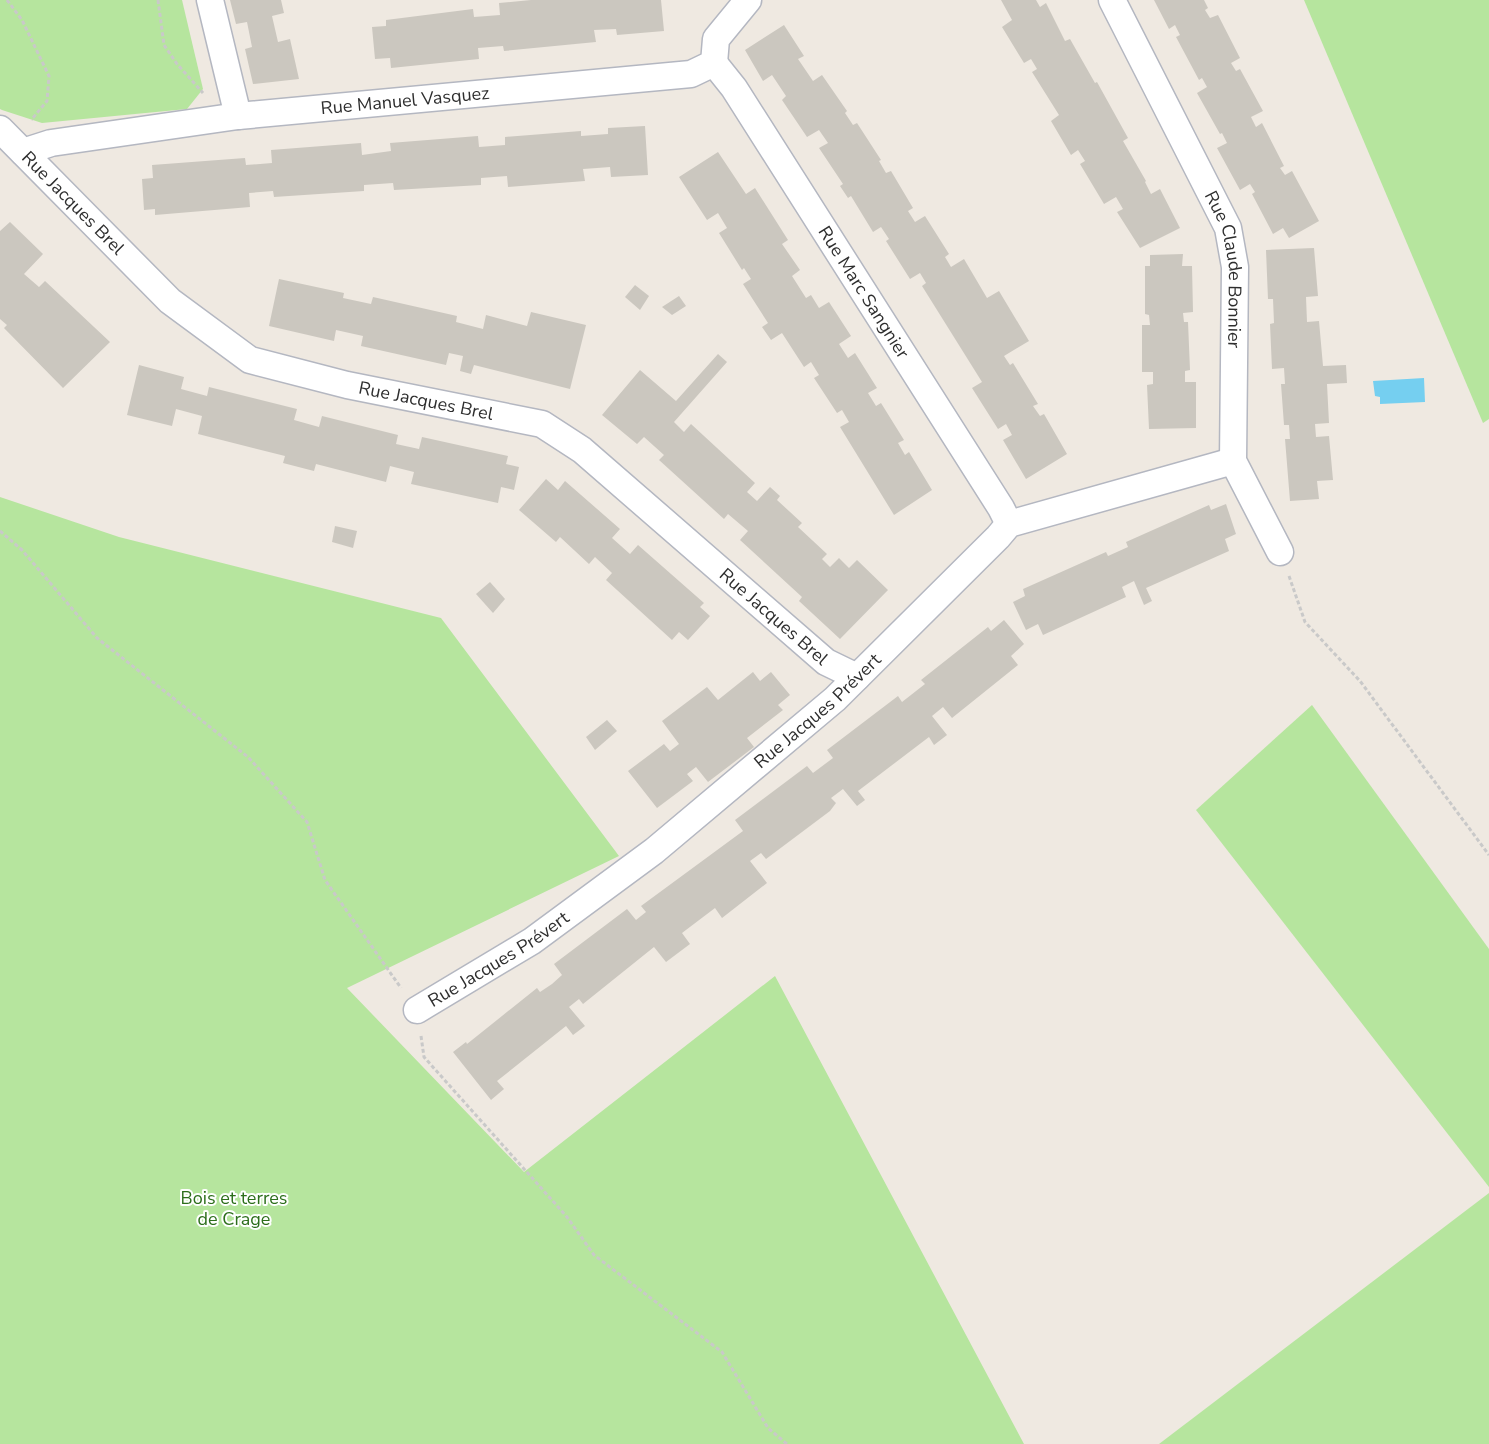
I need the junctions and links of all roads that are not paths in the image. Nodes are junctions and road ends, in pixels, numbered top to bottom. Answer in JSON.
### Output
{"nodes":[{"id":1,"x":210,"y":0,"type":"edge"},
{"id":2,"x":748,"y":0,"type":"edge"},
{"id":3,"x":1112,"y":0,"type":"edge"},
{"id":4,"x":714,"y":63,"type":"junction"},
{"id":5,"x":236,"y":108,"type":"junction"},
{"id":6,"x":0,"y":129,"type":"edge"},
{"id":7,"x":23,"y":152,"type":"junction"},
{"id":8,"x":1233,"y":461,"type":"junction"},
{"id":9,"x":1008,"y":524,"type":"junction"},
{"id":10,"x":1280,"y":552,"type":"road end"},
{"id":11,"x":857,"y":678,"type":"junction"},
{"id":12,"x":417,"y":1010,"type":"road end"}],
"edges":[{"from":1,"to":5,"type":"street"},
{"from":2,"to":4,"type":"street"},
{"from":3,"to":8,"type":"street","name":"Rue Claude Bonnier"},
{"from":4,"to":5,"type":"street","name":"Rue Manuel Vasquez"},
{"from":4,"to":9,"type":"street","name":"Rue Marc Sangnier"},
{"from":5,"to":7,"type":"street","name":"Rue Manuel Vasquez"},
{"from":6,"to":7,"type":"street","name":"Rue Jacques Brel"},
{"from":7,"to":11,"type":"street","name":"Rue Jacques Brel"},
{"from":8,"to":9,"type":"street"},
{"from":8,"to":10,"type":"street","name":"Rue Claude Bonnier"},
{"from":9,"to":11,"type":"street","name":"Rue Jacques Prévert"},
{"from":11,"to":12,"type":"street","name":"Rue Jacques Prévert"}]}
